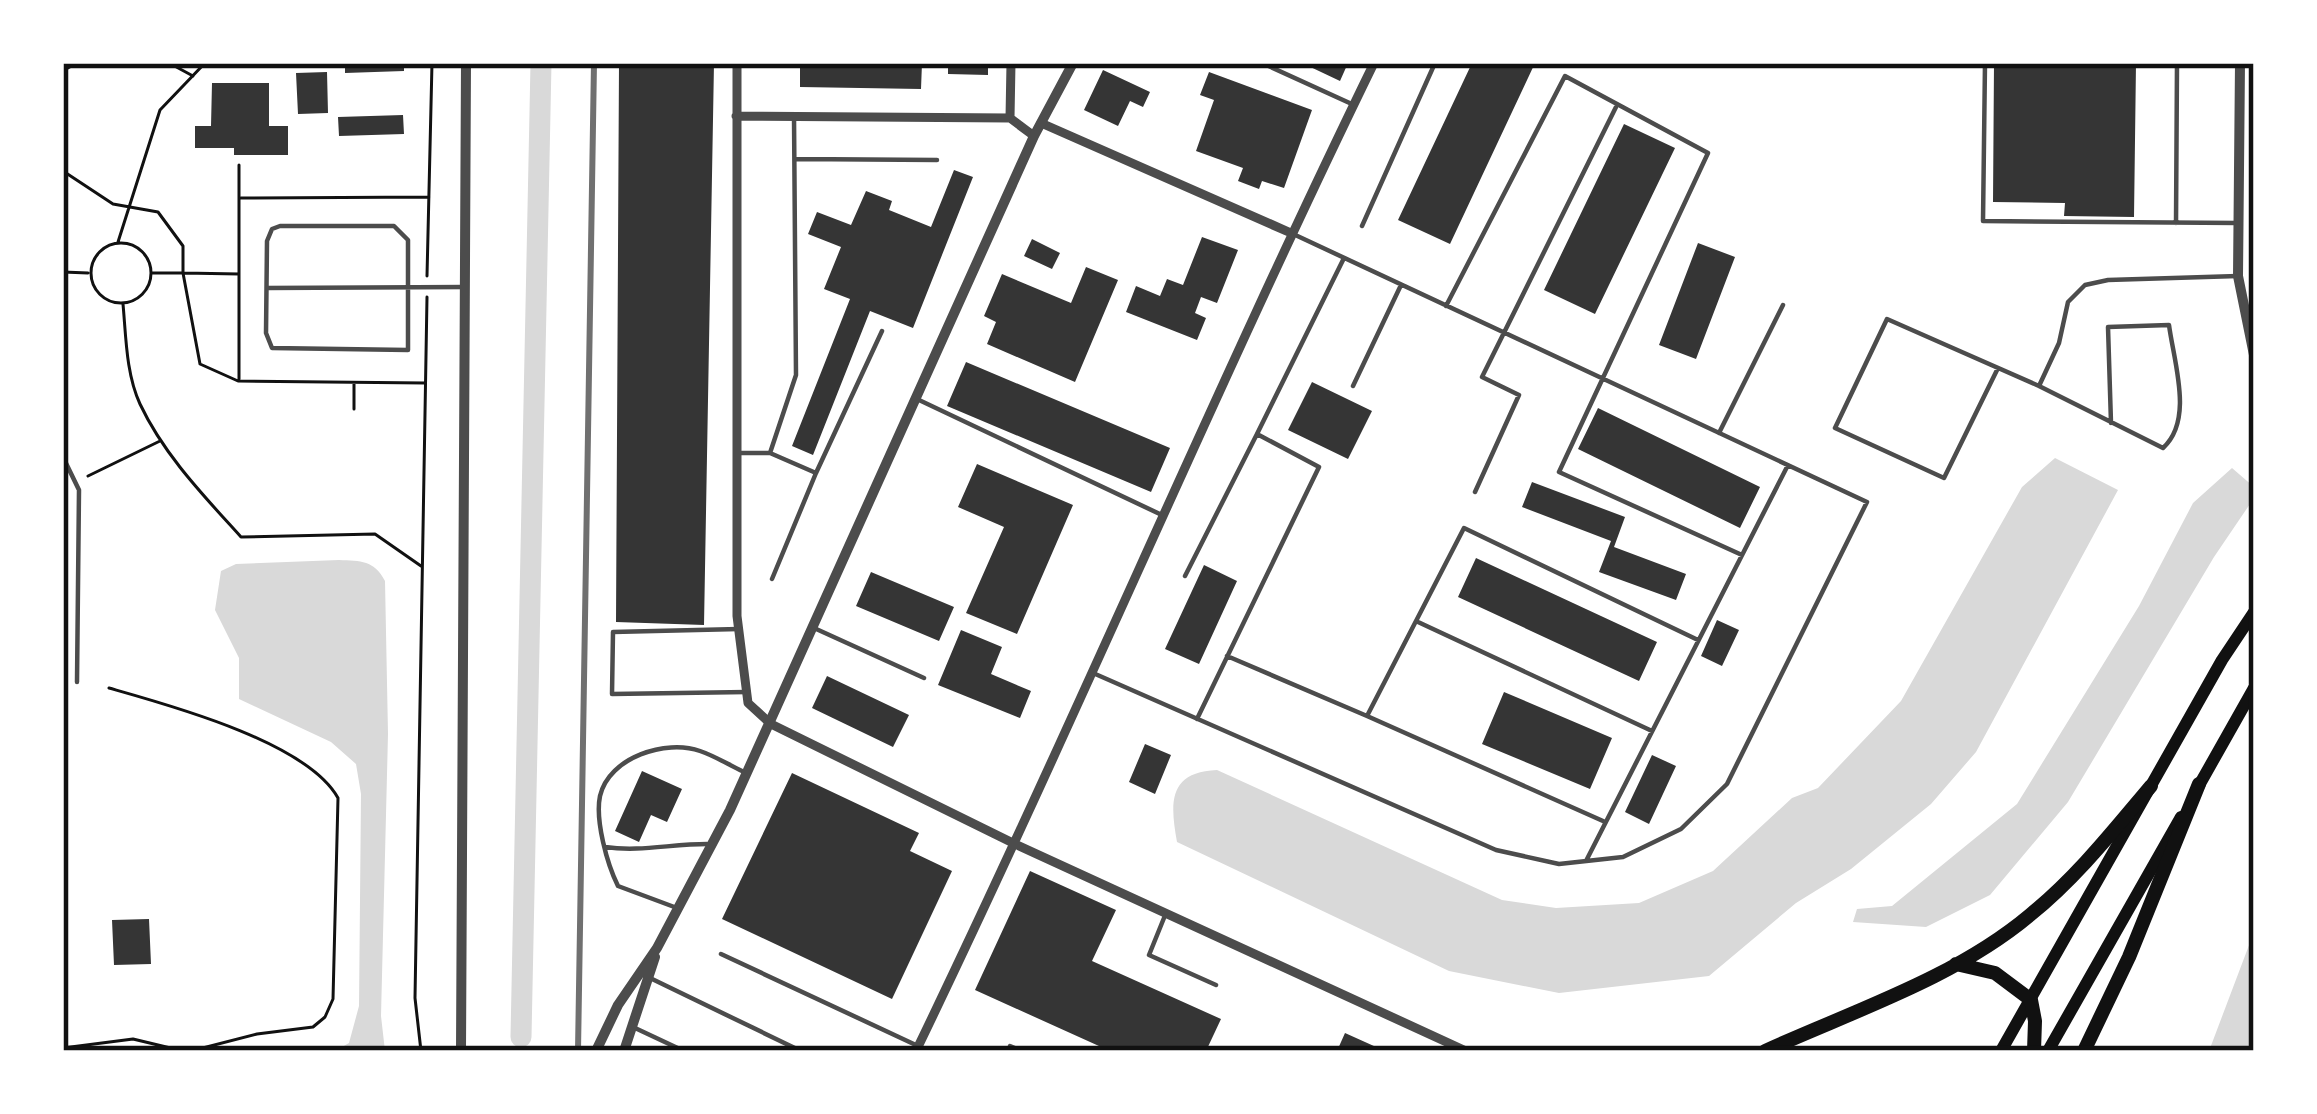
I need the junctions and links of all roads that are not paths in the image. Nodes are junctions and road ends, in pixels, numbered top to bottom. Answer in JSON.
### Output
{"nodes":[{"id":1,"x":466,"y":63,"type":"edge"},
{"id":2,"x":736,"y":63,"type":"edge"},
{"id":3,"x":1011,"y":63,"type":"edge"},
{"id":4,"x":1073,"y":63,"type":"edge"},
{"id":5,"x":1262,"y":63,"type":"edge"},
{"id":6,"x":1374,"y":63,"type":"edge"},
{"id":7,"x":1435,"y":63,"type":"edge"},
{"id":8,"x":1985,"y":63,"type":"edge"},
{"id":9,"x":2176,"y":63,"type":"edge"},
{"id":10,"x":2240,"y":63,"type":"edge"},
{"id":11,"x":1617,"y":104,"type":"junction"},
{"id":12,"x":1354,"y":105,"type":"junction"},
{"id":13,"x":736,"y":116,"type":"junction"},
{"id":14,"x":794,"y":116,"type":"junction"},
{"id":15,"x":1010,"y":118,"type":"junction"},
{"id":16,"x":1041,"y":123,"type":"junction"},
{"id":17,"x":1034,"y":136,"type":"junction"},
{"id":18,"x":2254,"y":142,"type":"edge"},
{"id":19,"x":2239,"y":143,"type":"junction"},
{"id":20,"x":796,"y":158,"type":"junction"},
{"id":21,"x":937,"y":160,"type":"dead end"},
{"id":22,"x":2176,"y":223,"type":"junction"},
{"id":23,"x":2238,"y":223,"type":"junction"},
{"id":24,"x":1362,"y":226,"type":"dead end"},
{"id":25,"x":1292,"y":233,"type":"junction"},
{"id":26,"x":1344,"y":258,"type":"junction"},
{"id":27,"x":2238,"y":276,"type":"junction"},
{"id":28,"x":1401,"y":285,"type":"junction"},
{"id":29,"x":267,"y":287,"type":"junction"},
{"id":30,"x":408,"y":287,"type":"junction"},
{"id":31,"x":465,"y":287,"type":"junction"},
{"id":32,"x":1783,"y":305,"type":"dead end"},
{"id":33,"x":1446,"y":306,"type":"junction"},
{"id":34,"x":882,"y":331,"type":"dead end"},
{"id":35,"x":1502,"y":332,"type":"junction"},
{"id":36,"x":2254,"y":356,"type":"edge"},
{"id":37,"x":1998,"y":368,"type":"junction"},
{"id":38,"x":1603,"y":379,"type":"junction"},
{"id":39,"x":1354,"y":386,"type":"dead end"},
{"id":40,"x":2038,"y":386,"type":"junction"},
{"id":41,"x":916,"y":399,"type":"junction"},
{"id":42,"x":2111,"y":423,"type":"junction"},
{"id":43,"x":1719,"y":433,"type":"junction"},
{"id":44,"x":1257,"y":434,"type":"junction"},
{"id":45,"x":737,"y":453,"type":"junction"},
{"id":46,"x":770,"y":453,"type":"junction"},
{"id":47,"x":63,"y":457,"type":"edge"},
{"id":48,"x":1788,"y":466,"type":"junction"},
{"id":49,"x":816,"y":473,"type":"junction"},
{"id":50,"x":1475,"y":492,"type":"dead end"},
{"id":51,"x":1164,"y":516,"type":"junction"},
{"id":52,"x":1742,"y":555,"type":"junction"},
{"id":53,"x":1185,"y":576,"type":"dead end"},
{"id":54,"x":772,"y":579,"type":"dead end"},
{"id":55,"x":2254,"y":612,"type":"edge"},
{"id":56,"x":1416,"y":621,"type":"junction"},
{"id":57,"x":814,"y":628,"type":"junction"},
{"id":58,"x":739,"y":629,"type":"junction"},
{"id":59,"x":1698,"y":640,"type":"junction"},
{"id":60,"x":1228,"y":656,"type":"junction"},
{"id":61,"x":1093,"y":673,"type":"junction"},
{"id":62,"x":924,"y":678,"type":"dead end"},
{"id":63,"x":77,"y":682,"type":"dead end"},
{"id":64,"x":2254,"y":688,"type":"edge"},
{"id":65,"x":747,"y":692,"type":"junction"},
{"id":66,"x":1367,"y":716,"type":"junction"},
{"id":67,"x":1197,"y":719,"type":"junction"},
{"id":68,"x":771,"y":724,"type":"junction"},
{"id":69,"x":1652,"y":730,"type":"junction"},
{"id":70,"x":747,"y":774,"type":"junction"},
{"id":71,"x":2199,"y":784,"type":"junction"},
{"id":72,"x":2151,"y":786,"type":"junction"},
{"id":73,"x":1606,"y":822,"type":"junction"},
{"id":74,"x":712,"y":844,"type":"junction"},
{"id":75,"x":1015,"y":844,"type":"junction"},
{"id":76,"x":604,"y":847,"type":"junction"},
{"id":77,"x":1586,"y":861,"type":"junction"},
{"id":78,"x":678,"y":908,"type":"junction"},
{"id":79,"x":1166,"y":914,"type":"junction"},
{"id":80,"x":657,"y":948,"type":"junction"},
{"id":81,"x":721,"y":954,"type":"dead end"},
{"id":82,"x":1956,"y":964,"type":"junction"},
{"id":83,"x":649,"y":978,"type":"junction"},
{"id":84,"x":1216,"y":985,"type":"dead end"},
{"id":85,"x":2031,"y":1000,"type":"junction"},
{"id":86,"x":635,"y":1028,"type":"junction"},
{"id":87,"x":1010,"y":1046,"type":"dead end"},
{"id":88,"x":917,"y":1048,"type":"edge"},
{"id":89,"x":461,"y":1051,"type":"edge"},
{"id":90,"x":596,"y":1051,"type":"edge"},
{"id":91,"x":624,"y":1051,"type":"edge"},
{"id":92,"x":685,"y":1051,"type":"edge"},
{"id":93,"x":801,"y":1051,"type":"edge"},
{"id":94,"x":1022,"y":1051,"type":"edge"},
{"id":95,"x":1466,"y":1051,"type":"edge"},
{"id":96,"x":1766,"y":1051,"type":"edge"},
{"id":97,"x":2001,"y":1051,"type":"edge"},
{"id":98,"x":2034,"y":1051,"type":"edge"},
{"id":99,"x":2048,"y":1051,"type":"edge"},
{"id":100,"x":2084,"y":1051,"type":"edge"}],
"edges":[{"from":1,"to":31,"type":"street"},
{"from":2,"to":13,"type":"street"},
{"from":3,"to":15,"type":"street"},
{"from":4,"to":16,"type":"street"},
{"from":5,"to":12,"type":"lane"},
{"from":6,"to":12,"type":"street"},
{"from":7,"to":24,"type":"lane"},
{"from":8,"to":22,"type":"lane"},
{"from":9,"to":22,"type":"lane"},
{"from":10,"to":19,"type":"street"},
{"from":11,"to":33,"type":"lane"},
{"from":11,"to":35,"type":"lane"},
{"from":11,"to":38,"type":"lane"},
{"from":12,"to":25,"type":"street"},
{"from":13,"to":14,"type":"street"},
{"from":13,"to":45,"type":"street"},
{"from":14,"to":15,"type":"street"},
{"from":14,"to":20,"type":"lane"},
{"from":15,"to":17,"type":"street"},
{"from":16,"to":17,"type":"street"},
{"from":16,"to":25,"type":"street"},
{"from":17,"to":41,"type":"street"},
{"from":18,"to":19,"type":"lane"},
{"from":19,"to":23,"type":"street"},
{"from":20,"to":21,"type":"lane"},
{"from":20,"to":46,"type":"lane"},
{"from":22,"to":23,"type":"lane"},
{"from":23,"to":27,"type":"street"},
{"from":25,"to":26,"type":"lane"},
{"from":25,"to":51,"type":"street"},
{"from":26,"to":28,"type":"lane"},
{"from":26,"to":44,"type":"lane"},
{"from":27,"to":36,"type":"street"},
{"from":27,"to":40,"type":"lane"},
{"from":28,"to":33,"type":"lane"},
{"from":28,"to":39,"type":"lane"},
{"from":29,"to":30,"type":"lane"},
{"from":29,"to":30,"type":"lane"},
{"from":29,"to":30,"type":"lane"},
{"from":30,"to":31,"type":"lane"},
{"from":31,"to":89,"type":"street"},
{"from":32,"to":43,"type":"lane"},
{"from":33,"to":35,"type":"lane"},
{"from":34,"to":49,"type":"lane"},
{"from":35,"to":38,"type":"lane"},
{"from":35,"to":50,"type":"lane"},
{"from":37,"to":37,"type":"lane"},
{"from":37,"to":40,"type":"lane"},
{"from":38,"to":43,"type":"lane"},
{"from":38,"to":52,"type":"lane"},
{"from":40,"to":42,"type":"lane"},
{"from":41,"to":51,"type":"lane"},
{"from":41,"to":57,"type":"street"},
{"from":42,"to":42,"type":"lane"},
{"from":43,"to":48,"type":"lane"},
{"from":44,"to":53,"type":"lane"},
{"from":44,"to":60,"type":"lane"},
{"from":45,"to":46,"type":"lane"},
{"from":45,"to":58,"type":"street"},
{"from":46,"to":49,"type":"lane"},
{"from":47,"to":63,"type":"lane"},
{"from":48,"to":52,"type":"lane"},
{"from":48,"to":77,"type":"lane"},
{"from":49,"to":54,"type":"lane"},
{"from":51,"to":61,"type":"street"},
{"from":52,"to":59,"type":"lane"},
{"from":55,"to":72,"type":"main road"},
{"from":56,"to":59,"type":"lane"},
{"from":56,"to":66,"type":"lane"},
{"from":56,"to":69,"type":"lane"},
{"from":57,"to":62,"type":"lane"},
{"from":57,"to":68,"type":"street"},
{"from":58,"to":65,"type":"street"},
{"from":58,"to":65,"type":"lane"},
{"from":59,"to":69,"type":"lane"},
{"from":60,"to":66,"type":"lane"},
{"from":60,"to":67,"type":"lane"},
{"from":61,"to":67,"type":"lane"},
{"from":61,"to":75,"type":"street"},
{"from":64,"to":71,"type":"main road"},
{"from":65,"to":68,"type":"street"},
{"from":66,"to":73,"type":"lane"},
{"from":67,"to":77,"type":"lane"},
{"from":68,"to":70,"type":"street"},
{"from":68,"to":75,"type":"street"},
{"from":69,"to":73,"type":"lane"},
{"from":70,"to":74,"type":"street"},
{"from":70,"to":76,"type":"lane"},
{"from":71,"to":99,"type":"main road"},
{"from":71,"to":100,"type":"main road"},
{"from":72,"to":82,"type":"main road"},
{"from":72,"to":85,"type":"main road"},
{"from":73,"to":77,"type":"lane"},
{"from":74,"to":76,"type":"lane"},
{"from":74,"to":78,"type":"street"},
{"from":75,"to":79,"type":"street"},
{"from":75,"to":88,"type":"street"},
{"from":76,"to":78,"type":"lane"},
{"from":78,"to":80,"type":"street"},
{"from":79,"to":84,"type":"lane"},
{"from":79,"to":95,"type":"street"},
{"from":80,"to":83,"type":"street"},
{"from":80,"to":90,"type":"street"},
{"from":81,"to":88,"type":"lane"},
{"from":82,"to":85,"type":"main road"},
{"from":82,"to":96,"type":"main road"},
{"from":83,"to":86,"type":"street"},
{"from":83,"to":93,"type":"lane"},
{"from":85,"to":97,"type":"main road"},
{"from":85,"to":98,"type":"main road"},
{"from":86,"to":91,"type":"street"},
{"from":86,"to":92,"type":"lane"},
{"from":87,"to":94,"type":"lane"}]}
